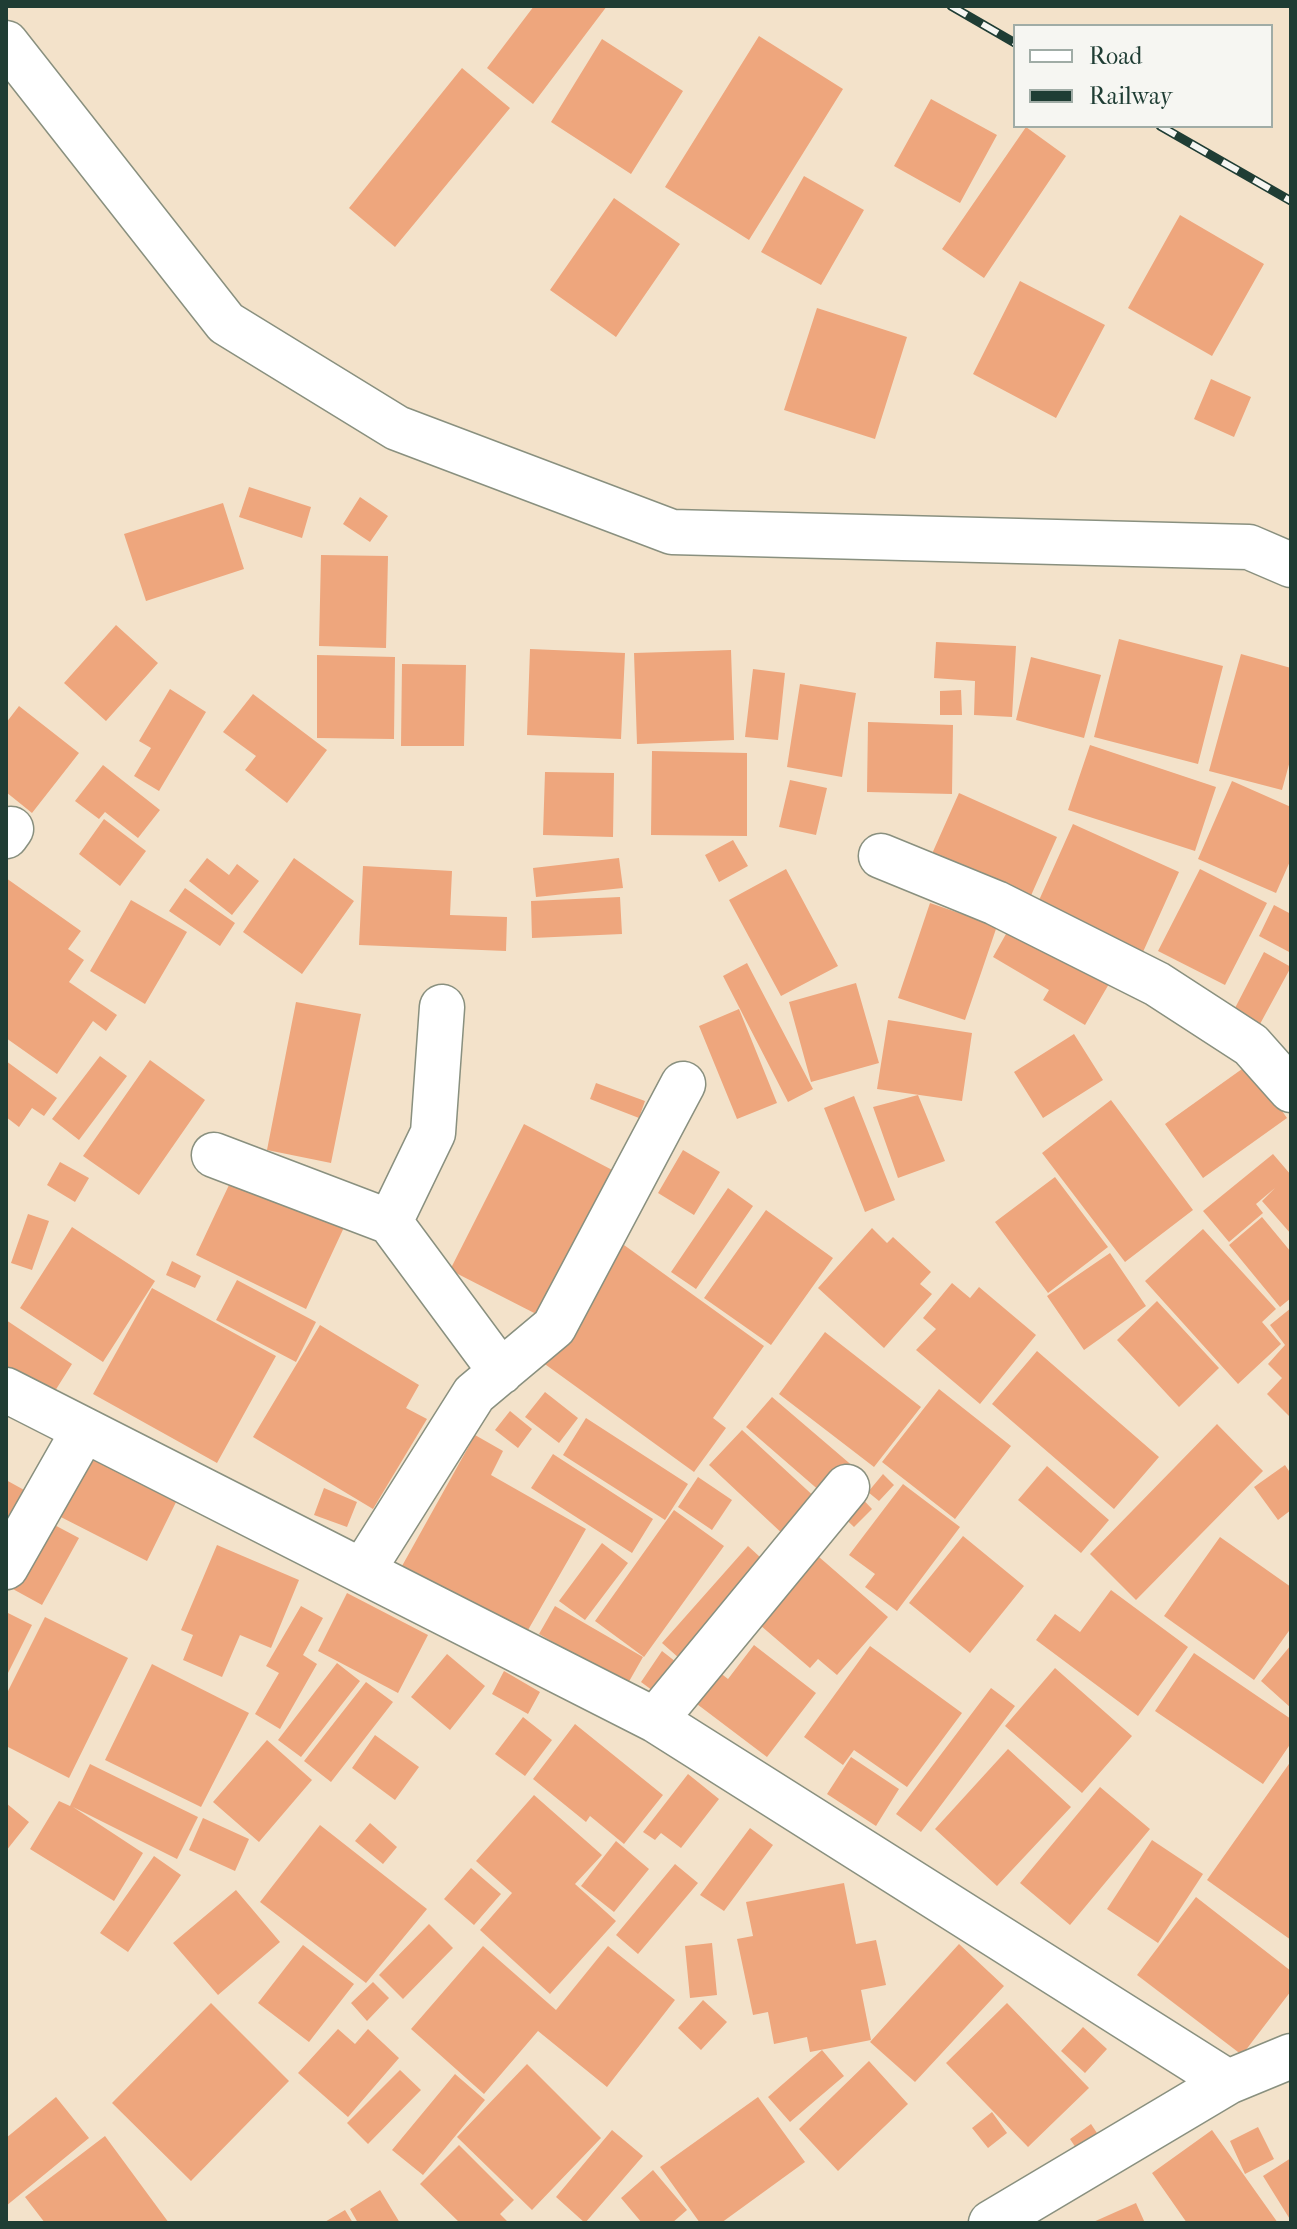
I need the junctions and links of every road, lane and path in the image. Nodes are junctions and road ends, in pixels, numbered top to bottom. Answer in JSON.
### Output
{"nodes":[{"id":1,"x":6,"y":43,"type":"edge"},
{"id":2,"x":1291,"y":565,"type":"edge"},
{"id":3,"x":881,"y":856,"type":"dead end"},
{"id":4,"x":442,"y":1007,"type":"dead end"},
{"id":5,"x":683,"y":1084,"type":"dead end"},
{"id":6,"x":1291,"y":1090,"type":"edge"},
{"id":7,"x":214,"y":1155,"type":"dead end"},
{"id":8,"x":390,"y":1222,"type":"junction"},
{"id":9,"x":501,"y":1372,"type":"junction"},
{"id":10,"x":6,"y":1390,"type":"edge"},
{"id":11,"x":84,"y":1430,"type":"junction"},
{"id":12,"x":847,"y":1487,"type":"dead end"},
{"id":13,"x":6,"y":1567,"type":"edge"},
{"id":14,"x":363,"y":1570,"type":"junction"},
{"id":15,"x":655,"y":1720,"type":"junction"},
{"id":16,"x":1291,"y":2056,"type":"edge"},
{"id":17,"x":1228,"y":2082,"type":"junction"},
{"id":18,"x":991,"y":2223,"type":"edge"}],
"edges":[{"from":1,"to":2,"type":"street"},
{"from":3,"to":6,"type":"street"},
{"from":4,"to":8,"type":"street"},
{"from":5,"to":9,"type":"street"},
{"from":7,"to":8,"type":"street"},
{"from":8,"to":9,"type":"street"},
{"from":9,"to":14,"type":"street"},
{"from":10,"to":11,"type":"street"},
{"from":11,"to":13,"type":"street"},
{"from":11,"to":14,"type":"street"},
{"from":12,"to":15,"type":"street"},
{"from":14,"to":15,"type":"street"},
{"from":15,"to":17,"type":"street"},
{"from":16,"to":17,"type":"street"},
{"from":17,"to":18,"type":"street"}]}
